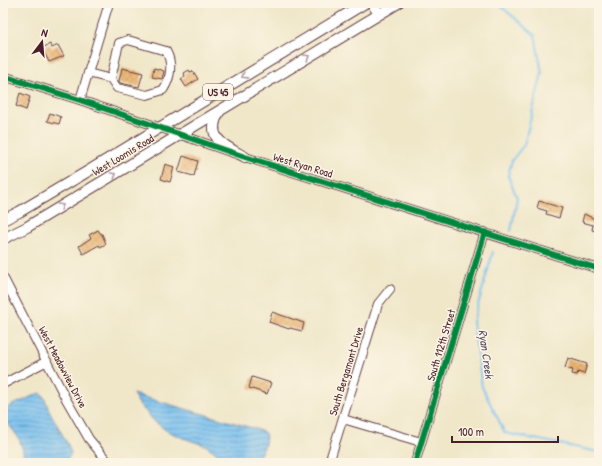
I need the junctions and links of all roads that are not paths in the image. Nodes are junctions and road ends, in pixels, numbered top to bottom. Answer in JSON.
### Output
{"nodes":[{"id":1,"x":109,"y":3,"type":"edge"},
{"id":2,"x":365,"y":3,"type":"edge"},
{"id":3,"x":372,"y":3,"type":"edge"},
{"id":4,"x":398,"y":3,"type":"edge"},
{"id":5,"x":379,"y":14,"type":"junction"},
{"id":6,"x":88,"y":72,"type":"junction"},
{"id":7,"x":3,"y":76,"type":"edge"},
{"id":8,"x":111,"y":79,"type":"junction"},
{"id":9,"x":80,"y":100,"type":"junction"},
{"id":10,"x":220,"y":111,"type":"junction"},
{"id":11,"x":160,"y":128,"type":"junction"},
{"id":12,"x":181,"y":135,"type":"junction"},
{"id":13,"x":245,"y":157,"type":"junction"},
{"id":14,"x":32,"y":205,"type":"junction"},
{"id":15,"x":41,"y":218,"type":"junction"},
{"id":16,"x":3,"y":220,"type":"edge"},
{"id":17,"x":485,"y":232,"type":"junction"},
{"id":18,"x":3,"y":239,"type":"edge"},
{"id":19,"x":599,"y":269,"type":"edge"},
{"id":20,"x":3,"y":277,"type":"edge"},
{"id":21,"x":390,"y":289,"type":"dead end"},
{"id":22,"x":47,"y":361,"type":"junction"},
{"id":23,"x":3,"y":384,"type":"edge"},
{"id":24,"x":343,"y":419,"type":"junction"},
{"id":25,"x":421,"y":442,"type":"junction"},
{"id":26,"x":109,"y":463,"type":"edge"},
{"id":27,"x":329,"y":463,"type":"edge"},
{"id":28,"x":415,"y":463,"type":"edge"}],
"edges":[{"from":1,"to":6,"type":"street"},
{"from":2,"to":11,"type":"main road","name":"West Loomis Road","number":"US 45","one_way":true},
{"from":3,"to":5,"type":"main road"},
{"from":4,"to":5,"type":"main road","name":"West Loomis Road","number":"US 45"},
{"from":10,"to":5,"type":"main road","name":"West Loomis Road","number":"US 45","one_way":true},
{"from":6,"to":8,"type":"street"},
{"from":6,"to":9,"type":"street"},
{"from":7,"to":9,"type":"street","name":"West Ryan Road"},
{"from":8,"to":8,"type":"street"},
{"from":9,"to":11,"type":"street","name":"West Ryan Road"},
{"from":10,"to":12,"type":"main road","name":"West Loomis Road","number":"US 45"},
{"from":10,"to":13,"type":"main road"},
{"from":11,"to":12,"type":"street","name":"West Ryan Road"},
{"from":11,"to":14,"type":"main road","name":"West Loomis Road","number":"US 45"},
{"from":12,"to":13,"type":"street","name":"West Ryan Road"},
{"from":15,"to":12,"type":"main road","name":"West Loomis Road","number":"US 45","one_way":true},
{"from":13,"to":17,"type":"street","name":"West Ryan Road"},
{"from":14,"to":15,"type":"main road"},
{"from":14,"to":16,"type":"main road","name":"West Loomis Road","number":"US 45"},
{"from":15,"to":18,"type":"main road","name":"West Loomis Road","number":"US 45"},
{"from":17,"to":19,"type":"street","name":"West Ryan Road"},
{"from":17,"to":25,"type":"street","name":"South 112th Street"},
{"from":20,"to":22,"type":"street","name":"West Meadowview Drive"},
{"from":21,"to":24,"type":"street","name":"South Bergamont Drive"},
{"from":22,"to":23,"type":"street"},
{"from":22,"to":26,"type":"street","name":"West Meadowview Drive"},
{"from":24,"to":25,"type":"street"},
{"from":24,"to":27,"type":"street","name":"South Bergamont Drive"},
{"from":25,"to":28,"type":"street","name":"South 112th Street"}]}
